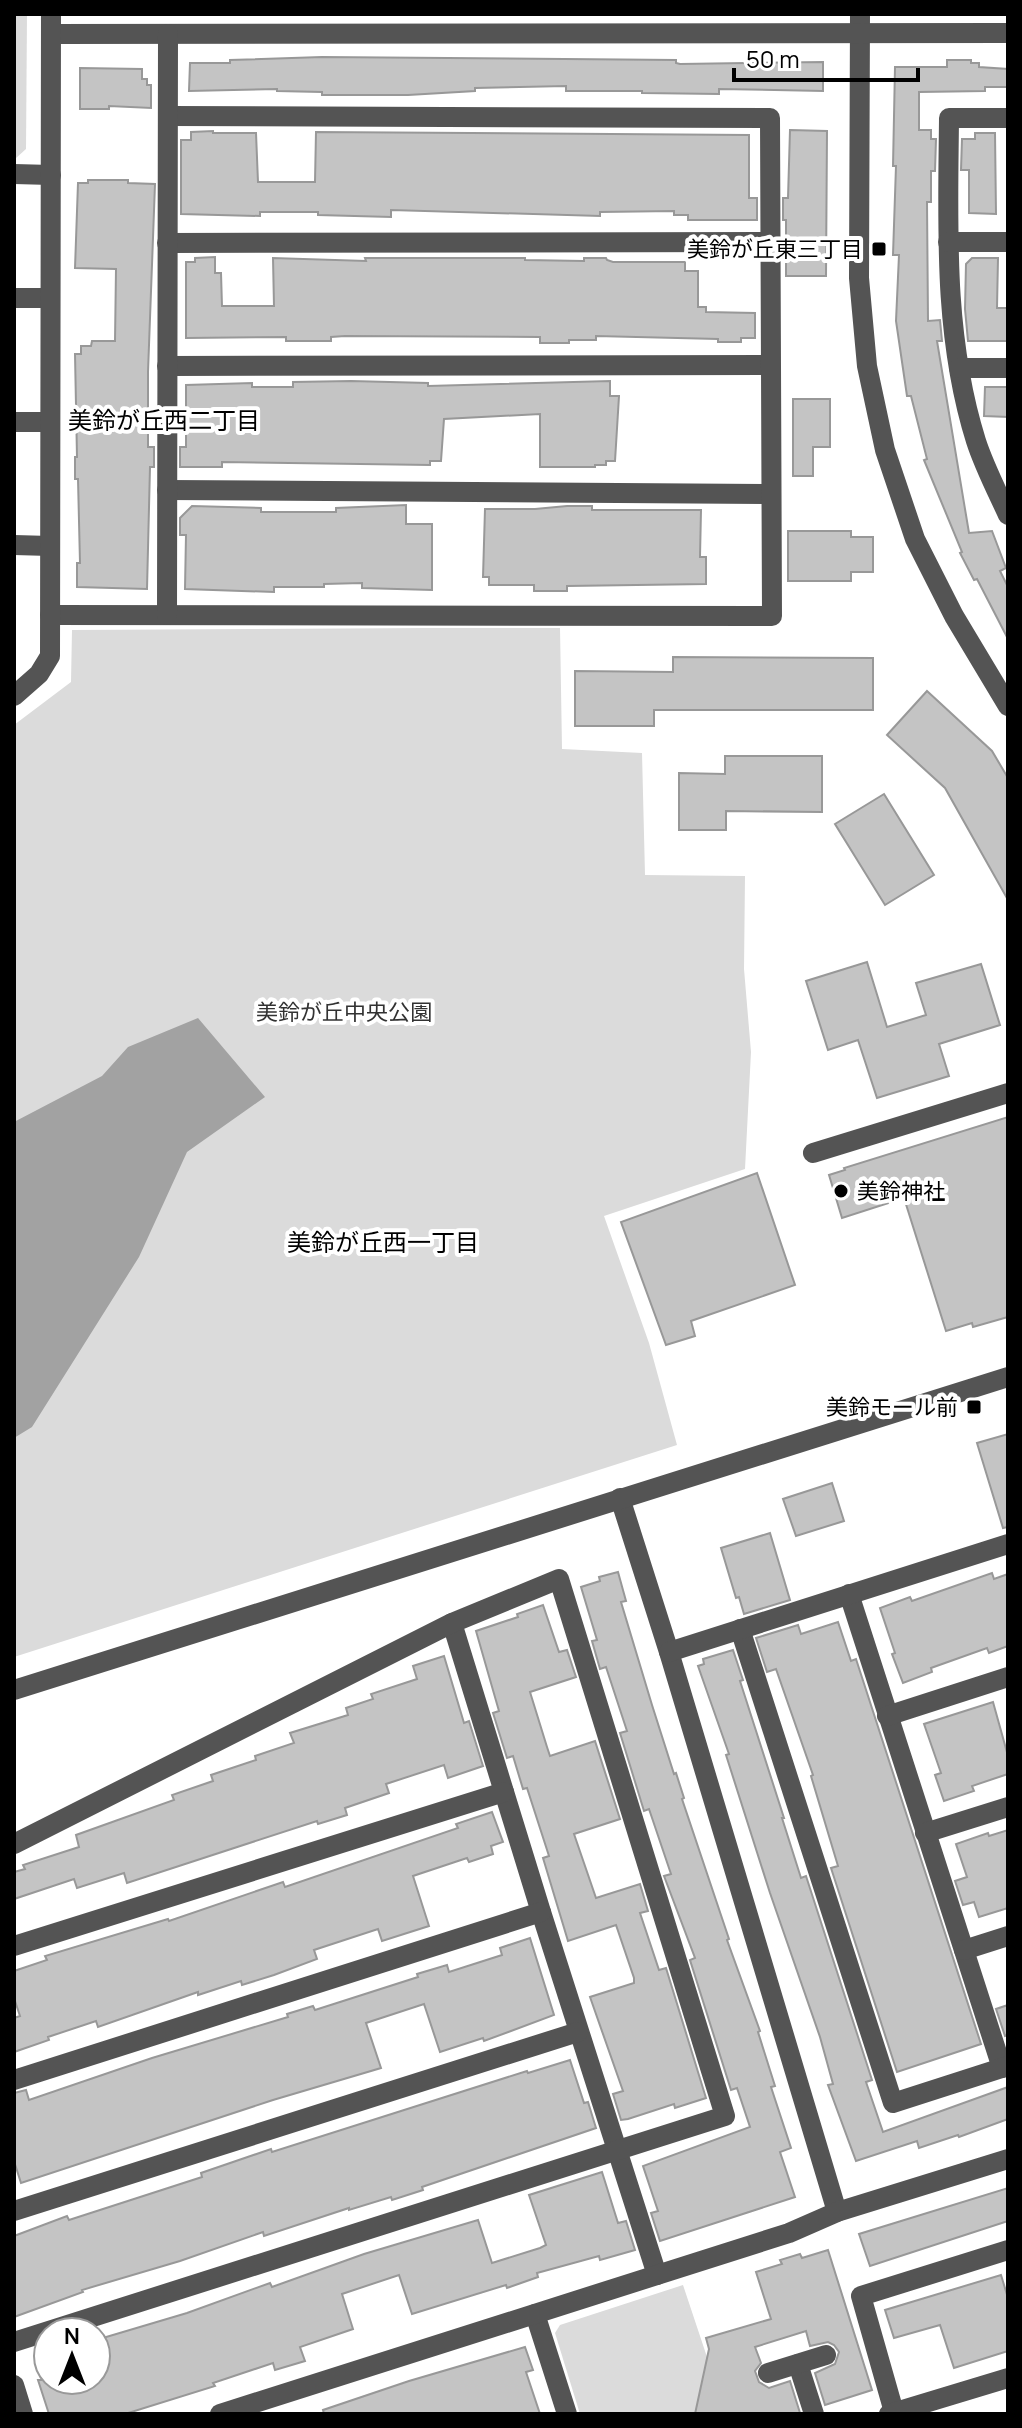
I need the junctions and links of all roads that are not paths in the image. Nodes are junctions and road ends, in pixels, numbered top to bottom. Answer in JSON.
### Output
{"nodes":[{"id":1,"x":860,"y":23,"type":"edge"},
{"id":2,"x":51,"y":24,"type":"edge"},
{"id":3,"x":1008,"y":33,"type":"edge"},
{"id":4,"x":168,"y":34,"type":"junction"},
{"id":5,"x":169,"y":116,"type":"junction"},
{"id":6,"x":1008,"y":118,"type":"edge"},
{"id":7,"x":14,"y":174,"type":"edge"},
{"id":8,"x":51,"y":175,"type":"junction"},
{"id":9,"x":772,"y":242,"type":"junction"},
{"id":10,"x":948,"y":242,"type":"junction"},
{"id":11,"x":1008,"y":242,"type":"edge"},
{"id":12,"x":167,"y":243,"type":"junction"},
{"id":13,"x":14,"y":298,"type":"edge"},
{"id":14,"x":49,"y":298,"type":"junction"},
{"id":15,"x":769,"y":365,"type":"junction"},
{"id":16,"x":167,"y":366,"type":"junction"},
{"id":17,"x":959,"y":368,"type":"junction"},
{"id":18,"x":1008,"y":368,"type":"edge"},
{"id":19,"x":14,"y":422,"type":"edge"},
{"id":20,"x":49,"y":422,"type":"junction"},
{"id":21,"x":167,"y":490,"type":"junction"},
{"id":22,"x":771,"y":494,"type":"junction"},
{"id":23,"x":1006,"y":505,"type":"edge"},
{"id":24,"x":14,"y":545,"type":"edge"},
{"id":25,"x":50,"y":546,"type":"junction"},
{"id":26,"x":50,"y":615,"type":"junction"},
{"id":27,"x":167,"y":615,"type":"junction"},
{"id":28,"x":17,"y":691,"type":"edge"},
{"id":29,"x":1008,"y":706,"type":"edge"},
{"id":30,"x":1008,"y":1093,"type":"edge"},
{"id":31,"x":813,"y":1153,"type":"dead end"},
{"id":32,"x":1008,"y":1377,"type":"edge"},
{"id":33,"x":620,"y":1498,"type":"junction"},
{"id":34,"x":1008,"y":1544,"type":"edge"},
{"id":35,"x":849,"y":1594,"type":"junction"},
{"id":36,"x":452,"y":1623,"type":"junction"},
{"id":37,"x":740,"y":1629,"type":"junction"},
{"id":38,"x":669,"y":1652,"type":"junction"},
{"id":39,"x":1008,"y":1677,"type":"edge"},
{"id":40,"x":14,"y":1690,"type":"edge"},
{"id":41,"x":887,"y":1716,"type":"junction"},
{"id":42,"x":504,"y":1792,"type":"junction"},
{"id":43,"x":1008,"y":1807,"type":"edge"},
{"id":44,"x":925,"y":1833,"type":"junction"},
{"id":45,"x":14,"y":1844,"type":"edge"},
{"id":46,"x":541,"y":1912,"type":"junction"},
{"id":47,"x":1008,"y":1936,"type":"edge"},
{"id":48,"x":14,"y":1946,"type":"edge"},
{"id":49,"x":964,"y":1950,"type":"junction"},
{"id":50,"x":578,"y":2032,"type":"junction"},
{"id":51,"x":1005,"y":2067,"type":"edge"},
{"id":52,"x":14,"y":2080,"type":"edge"},
{"id":53,"x":617,"y":2151,"type":"junction"},
{"id":54,"x":1008,"y":2159,"type":"edge"},
{"id":55,"x":14,"y":2211,"type":"edge"},
{"id":56,"x":837,"y":2212,"type":"junction"},
{"id":57,"x":1008,"y":2250,"type":"edge"},
{"id":58,"x":657,"y":2275,"type":"junction"},
{"id":59,"x":535,"y":2314,"type":"junction"},
{"id":60,"x":14,"y":2342,"type":"edge"},
{"id":61,"x":826,"y":2355,"type":"dead end"},
{"id":62,"x":798,"y":2364,"type":"junction"},
{"id":63,"x":768,"y":2373,"type":"dead end"},
{"id":64,"x":1008,"y":2378,"type":"edge"},
{"id":65,"x":14,"y":2385,"type":"edge"},
{"id":66,"x":892,"y":2413,"type":"edge"},
{"id":67,"x":23,"y":2414,"type":"edge"},
{"id":68,"x":220,"y":2414,"type":"edge"},
{"id":69,"x":567,"y":2414,"type":"edge"},
{"id":70,"x":814,"y":2414,"type":"edge"}],
"edges":[{"from":1,"to":3,"type":"street"},
{"from":1,"to":4,"type":"street"},
{"from":1,"to":29,"type":"street"},
{"from":2,"to":4,"type":"street"},
{"from":2,"to":8,"type":"street"},
{"from":4,"to":5,"type":"street"},
{"from":5,"to":9,"type":"street"},
{"from":5,"to":12,"type":"street"},
{"from":6,"to":10,"type":"street"},
{"from":7,"to":8,"type":"street"},
{"from":8,"to":14,"type":"street"},
{"from":9,"to":12,"type":"street"},
{"from":9,"to":15,"type":"street"},
{"from":10,"to":11,"type":"street"},
{"from":10,"to":17,"type":"street"},
{"from":12,"to":16,"type":"street"},
{"from":13,"to":14,"type":"street"},
{"from":14,"to":20,"type":"street"},
{"from":15,"to":16,"type":"street"},
{"from":15,"to":22,"type":"street"},
{"from":16,"to":21,"type":"street"},
{"from":17,"to":18,"type":"street"},
{"from":17,"to":23,"type":"street"},
{"from":19,"to":20,"type":"street"},
{"from":20,"to":25,"type":"street"},
{"from":21,"to":22,"type":"street"},
{"from":21,"to":27,"type":"street"},
{"from":22,"to":27,"type":"street"},
{"from":24,"to":25,"type":"street"},
{"from":25,"to":26,"type":"street"},
{"from":26,"to":27,"type":"street"},
{"from":26,"to":28,"type":"street"},
{"from":30,"to":31,"type":"street"},
{"from":32,"to":33,"type":"street"},
{"from":33,"to":38,"type":"street"},
{"from":33,"to":40,"type":"street"},
{"from":34,"to":35,"type":"street"},
{"from":35,"to":37,"type":"street"},
{"from":35,"to":41,"type":"street"},
{"from":36,"to":42,"type":"street"},
{"from":36,"to":45,"type":"street"},
{"from":36,"to":53,"type":"street"},
{"from":37,"to":38,"type":"street"},
{"from":37,"to":51,"type":"street"},
{"from":38,"to":56,"type":"street"},
{"from":39,"to":41,"type":"street"},
{"from":41,"to":44,"type":"street"},
{"from":42,"to":46,"type":"street"},
{"from":42,"to":48,"type":"street"},
{"from":43,"to":44,"type":"street"},
{"from":44,"to":49,"type":"street"},
{"from":46,"to":50,"type":"street"},
{"from":46,"to":52,"type":"street"},
{"from":47,"to":49,"type":"street"},
{"from":49,"to":51,"type":"street"},
{"from":50,"to":53,"type":"street"},
{"from":50,"to":55,"type":"street"},
{"from":53,"to":58,"type":"street"},
{"from":53,"to":60,"type":"street"},
{"from":54,"to":56,"type":"street"},
{"from":56,"to":58,"type":"street"},
{"from":57,"to":66,"type":"street"},
{"from":58,"to":59,"type":"street"},
{"from":59,"to":68,"type":"street"},
{"from":59,"to":69,"type":"street"},
{"from":61,"to":62,"type":"street"},
{"from":62,"to":63,"type":"street"},
{"from":62,"to":70,"type":"street"},
{"from":64,"to":66,"type":"street"},
{"from":65,"to":67,"type":"street"}]}
